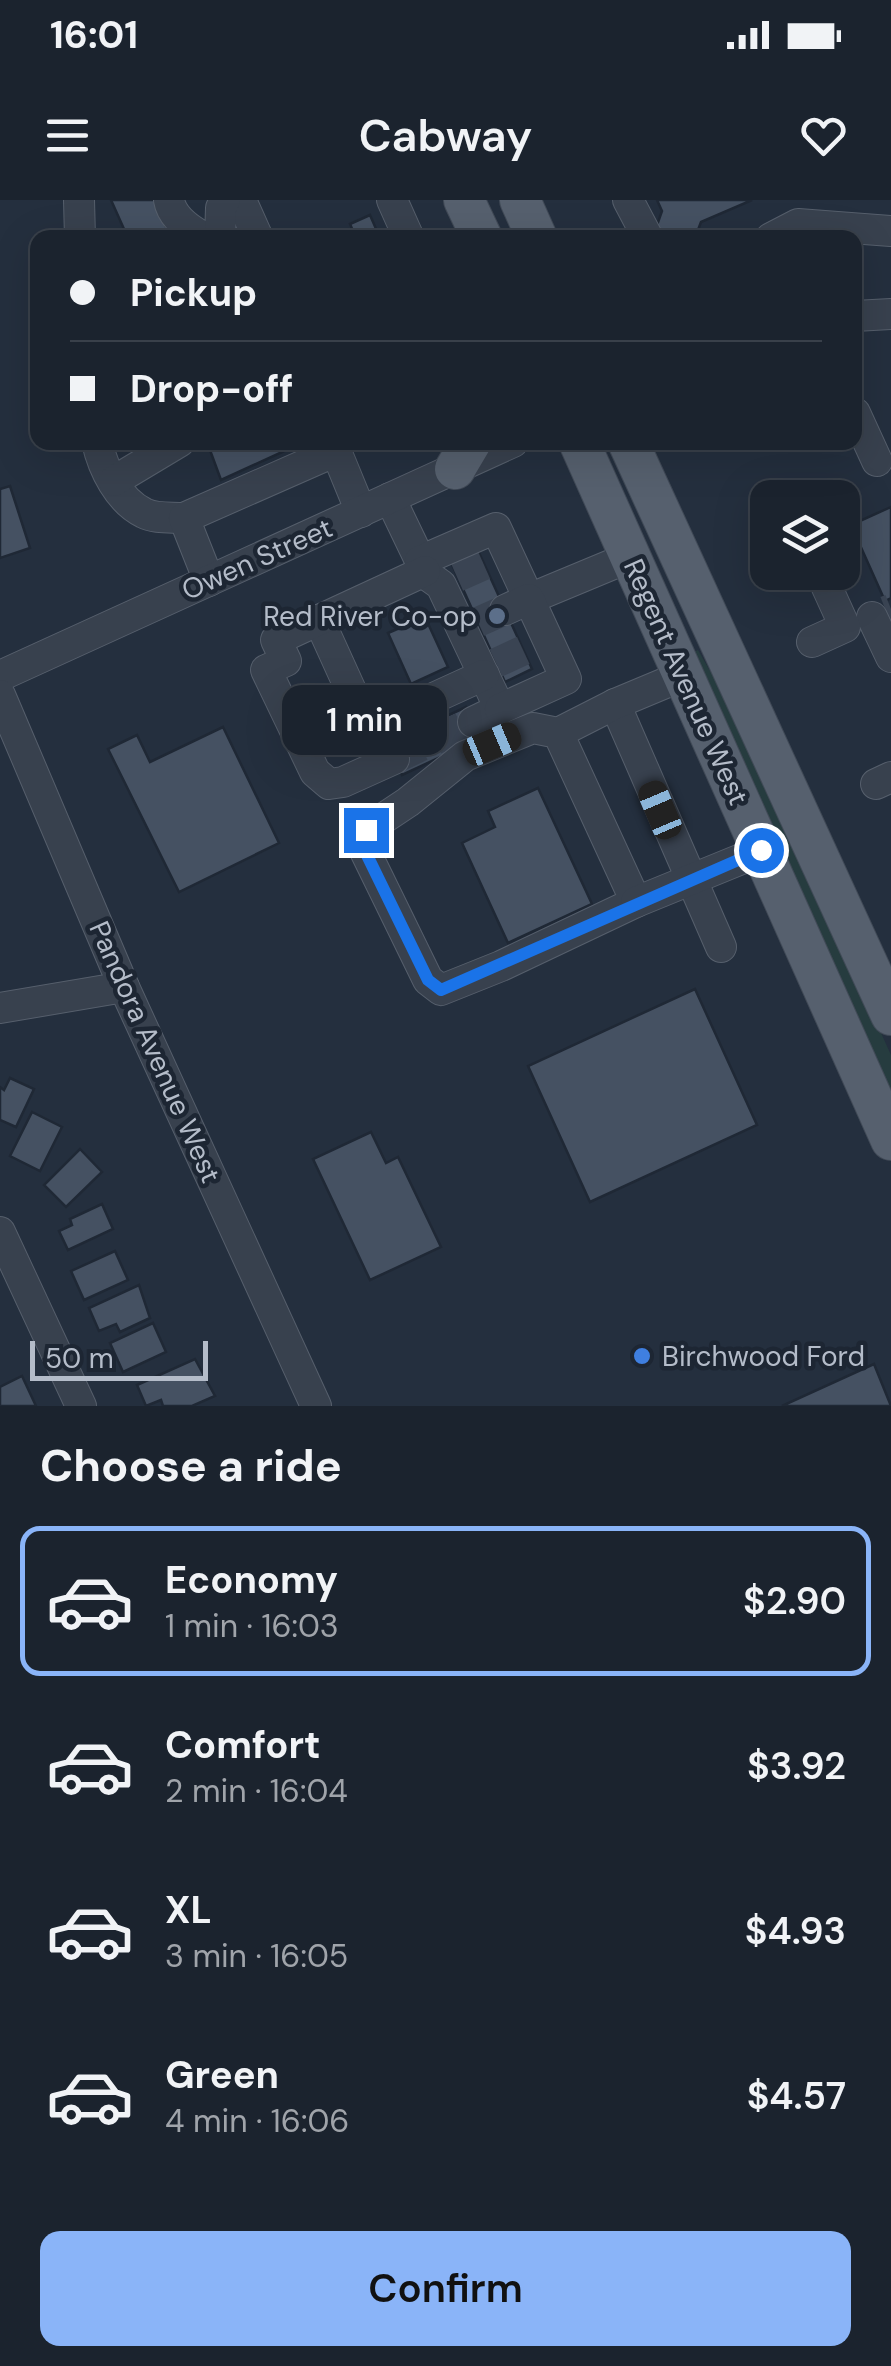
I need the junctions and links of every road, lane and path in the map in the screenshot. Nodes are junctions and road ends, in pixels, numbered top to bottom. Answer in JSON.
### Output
{"nodes":[{"id":1,"x":79,"y":200,"type":"edge"},
{"id":2,"x":169,"y":200,"type":"edge"},
{"id":3,"x":225,"y":200,"type":"edge"},
{"id":4,"x":241,"y":200,"type":"edge"},
{"id":5,"x":392,"y":200,"type":"edge"},
{"id":6,"x":464,"y":200,"type":"edge"},
{"id":7,"x":520,"y":200,"type":"edge"},
{"id":8,"x":628,"y":200,"type":"edge"},
{"id":9,"x":80,"y":230,"type":"edge"},
{"id":10,"x":190,"y":230,"type":"edge"},
{"id":11,"x":220,"y":230,"type":"edge"},
{"id":12,"x":254,"y":230,"type":"edge"},
{"id":13,"x":405,"y":230,"type":"edge"},
{"id":14,"x":478,"y":230,"type":"edge"},
{"id":15,"x":533,"y":230,"type":"edge"},
{"id":16,"x":644,"y":230,"type":"edge"},
{"id":17,"x":786,"y":230,"type":"edge"},
{"id":18,"x":891,"y":231,"type":"edge"},
{"id":19,"x":891,"y":314,"type":"edge"},
{"id":20,"x":862,"y":316,"type":"edge"},
{"id":21,"x":862,"y":429,"type":"edge"},
{"id":22,"x":99,"y":450,"type":"edge"},
{"id":23,"x":166,"y":450,"type":"edge"},
{"id":24,"x":329,"y":450,"type":"edge"},
{"id":25,"x":336,"y":450,"type":"edge"},
{"id":26,"x":583,"y":450,"type":"edge"},
{"id":27,"x":632,"y":450,"type":"edge"},
{"id":28,"x":463,"y":456,"type":"edge"},
{"id":29,"x":877,"y":460,"type":"dead end"},
{"id":30,"x":114,"y":481,"type":"junction"},
{"id":31,"x":390,"y":498,"type":"junction"},
{"id":32,"x":361,"y":512,"type":"junction"},
{"id":33,"x":184,"y":518,"type":"junction"},
{"id":34,"x":630,"y":557,"type":"junction"},
{"id":35,"x":456,"y":569,"type":"junction"},
{"id":36,"x":209,"y":581,"type":"junction"},
{"id":37,"x":839,"y":590,"type":"edge"},
{"id":38,"x":493,"y":615,"type":"junction"},
{"id":39,"x":868,"y":618,"type":"junction"},
{"id":40,"x":318,"y":620,"type":"junction"},
{"id":41,"x":812,"y":642,"type":"dead end"},
{"id":42,"x":891,"y":656,"type":"edge"},
{"id":43,"x":506,"y":660,"type":"junction"},
{"id":44,"x":0,"y":676,"type":"edge"},
{"id":45,"x":682,"y":676,"type":"junction"},
{"id":46,"x":0,"y":695,"type":"edge"},
{"id":47,"x":615,"y":704,"type":"junction"},
{"id":48,"x":558,"y":733,"type":"junction"},
{"id":49,"x":394,"y":759,"type":"tunnel mouth"},
{"id":50,"x":761,"y":850,"type":"junction"},
{"id":51,"x":691,"y":881,"type":"junction"},
{"id":52,"x":636,"y":902,"type":"junction"},
{"id":53,"x":720,"y":947,"type":"dead end"},
{"id":54,"x":124,"y":986,"type":"junction"},
{"id":55,"x":0,"y":1008,"type":"edge"},
{"id":56,"x":891,"y":1015,"type":"edge"},
{"id":57,"x":891,"y":1140,"type":"edge"},
{"id":58,"x":0,"y":1232,"type":"edge"},
{"id":59,"x":81,"y":1406,"type":"edge"},
{"id":60,"x":316,"y":1406,"type":"edge"}],
"edges":[{"from":1,"to":9,"type":"street"},
{"from":2,"to":10,"type":"street"},
{"from":3,"to":11,"type":"street"},
{"from":4,"to":12,"type":"street"},
{"from":5,"to":13,"type":"street"},
{"from":6,"to":14,"type":"main road"},
{"from":7,"to":15,"type":"main road"},
{"from":8,"to":16,"type":"street"},
{"from":17,"to":18,"type":"street"},
{"from":19,"to":20,"type":"street"},
{"from":21,"to":29,"type":"street"},
{"from":22,"to":30,"type":"street"},
{"from":23,"to":30,"type":"street"},
{"from":24,"to":33,"type":"street"},
{"from":25,"to":32,"type":"street"},
{"from":26,"to":34,"type":"main road","name":"Regent Avenue West"},
{"from":27,"to":56,"type":"main road","name":"Regent Avenue West"},
{"from":28,"to":31,"type":"street","name":"Owen Street"},
{"from":30,"to":33,"type":"street"},
{"from":31,"to":32,"type":"street","name":"Owen Street"},
{"from":31,"to":35,"type":"street"},
{"from":32,"to":36,"type":"street","name":"Owen Street"},
{"from":33,"to":36,"type":"street"},
{"from":34,"to":38,"type":"street"},
{"from":34,"to":45,"type":"main road","name":"Regent Avenue West"},
{"from":35,"to":38,"type":"street"},
{"from":35,"to":38,"type":"street"},
{"from":35,"to":40,"type":"street"},
{"from":36,"to":44,"type":"street","name":"Owen Street"},
{"from":37,"to":39,"type":"street"},
{"from":38,"to":43,"type":"street"},
{"from":38,"to":43,"type":"street"},
{"from":39,"to":41,"type":"street"},
{"from":39,"to":42,"type":"street"},
{"from":40,"to":43,"type":"street"},
{"from":40,"to":49,"type":"street"},
{"from":43,"to":43,"type":"street"},
{"from":45,"to":47,"type":"street"},
{"from":45,"to":50,"type":"main road","name":"Regent Avenue West"},
{"from":46,"to":54,"type":"street","name":"Pandora Avenue West"},
{"from":47,"to":48,"type":"street"},
{"from":47,"to":51,"type":"street"},
{"from":48,"to":52,"type":"street"},
{"from":48,"to":52,"type":"street"},
{"from":50,"to":51,"type":"street"},
{"from":50,"to":57,"type":"main road","name":"Regent Avenue West"},
{"from":51,"to":52,"type":"street"},
{"from":51,"to":53,"type":"street"},
{"from":54,"to":55,"type":"street"},
{"from":54,"to":60,"type":"street","name":"Pandora Avenue West"},
{"from":58,"to":59,"type":"street"}]}
